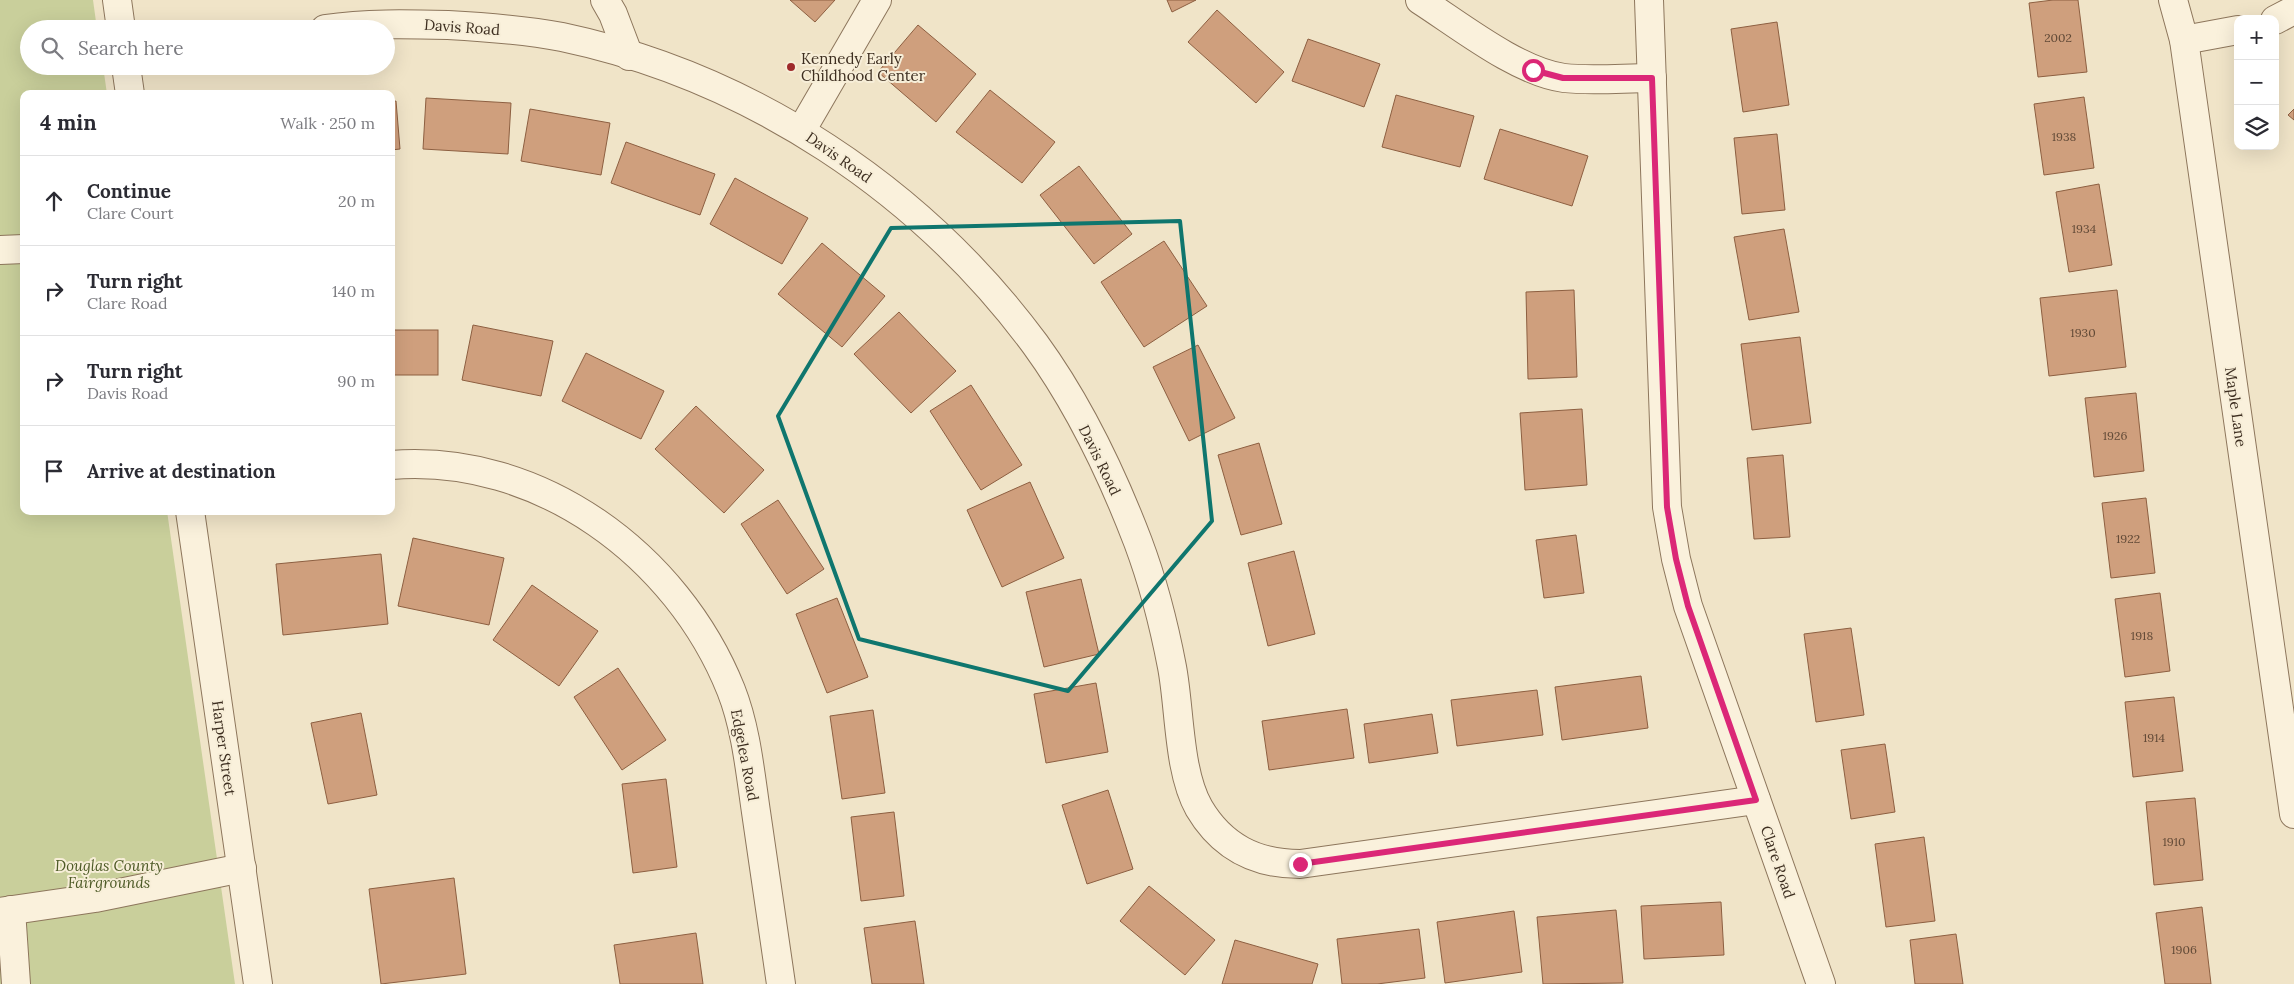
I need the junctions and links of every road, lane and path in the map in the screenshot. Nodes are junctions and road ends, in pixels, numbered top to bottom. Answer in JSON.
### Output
{"nodes":[{"id":1,"x":117,"y":0,"type":"edge"},
{"id":2,"x":605,"y":0,"type":"edge"},
{"id":3,"x":877,"y":0,"type":"edge"},
{"id":4,"x":1420,"y":0,"type":"edge"},
{"id":5,"x":1649,"y":0,"type":"edge"},
{"id":6,"x":2173,"y":0,"type":"edge"},
{"id":7,"x":2294,"y":10,"type":"edge"},
{"id":8,"x":2279,"y":18,"type":"edge"},
{"id":9,"x":120,"y":20,"type":"edge"},
{"id":10,"x":395,"y":25,"type":"edge"},
{"id":11,"x":2234,"y":31,"type":"edge"},
{"id":12,"x":2184,"y":40,"type":"junction"},
{"id":13,"x":629,"y":56,"type":"junction"},
{"id":14,"x":127,"y":75,"type":"edge"},
{"id":15,"x":1652,"y":78,"type":"junction"},
{"id":16,"x":129,"y":90,"type":"edge"},
{"id":17,"x":800,"y":130,"type":"junction"},
{"id":18,"x":20,"y":249,"type":"edge"},
{"id":19,"x":0,"y":250,"type":"edge"},
{"id":20,"x":395,"y":465,"type":"edge"},
{"id":21,"x":191,"y":515,"type":"edge"},
{"id":22,"x":2286,"y":708,"type":"edge"},
{"id":23,"x":1756,"y":800,"type":"junction"},
{"id":24,"x":2294,"y":814,"type":"edge"},
{"id":25,"x":242,"y":868,"type":"junction"},
{"id":26,"x":5,"y":911,"type":"edge"},
{"id":27,"x":16,"y":984,"type":"edge"},
{"id":28,"x":258,"y":984,"type":"edge"},
{"id":29,"x":781,"y":984,"type":"edge"},
{"id":30,"x":1821,"y":984,"type":"edge"}],
"edges":[{"from":1,"to":9,"type":"street"},
{"from":2,"to":13,"type":"street"},
{"from":3,"to":17,"type":"street"},
{"from":4,"to":15,"type":"street"},
{"from":5,"to":15,"type":"street","name":"Clare Road"},
{"from":6,"to":12,"type":"street","name":"Maple Lane"},
{"from":7,"to":8,"type":"street"},
{"from":10,"to":13,"type":"street","name":"Davis Road"},
{"from":11,"to":12,"type":"street"},
{"from":12,"to":22,"type":"street","name":"Maple Lane"},
{"from":13,"to":17,"type":"street","name":"Davis Road"},
{"from":14,"to":16,"type":"street"},
{"from":15,"to":23,"type":"street","name":"Clare Road"},
{"from":17,"to":23,"type":"street","name":"Davis Road"},
{"from":18,"to":19,"type":"street"},
{"from":20,"to":29,"type":"street","name":"Edgelea Road"},
{"from":21,"to":25,"type":"street","name":"Harper Street"},
{"from":22,"to":24,"type":"street","name":"Maple Lane"},
{"from":23,"to":30,"type":"street","name":"Clare Road"},
{"from":25,"to":26,"type":"street"},
{"from":25,"to":28,"type":"street","name":"Harper Street"},
{"from":26,"to":27,"type":"street"}]}
